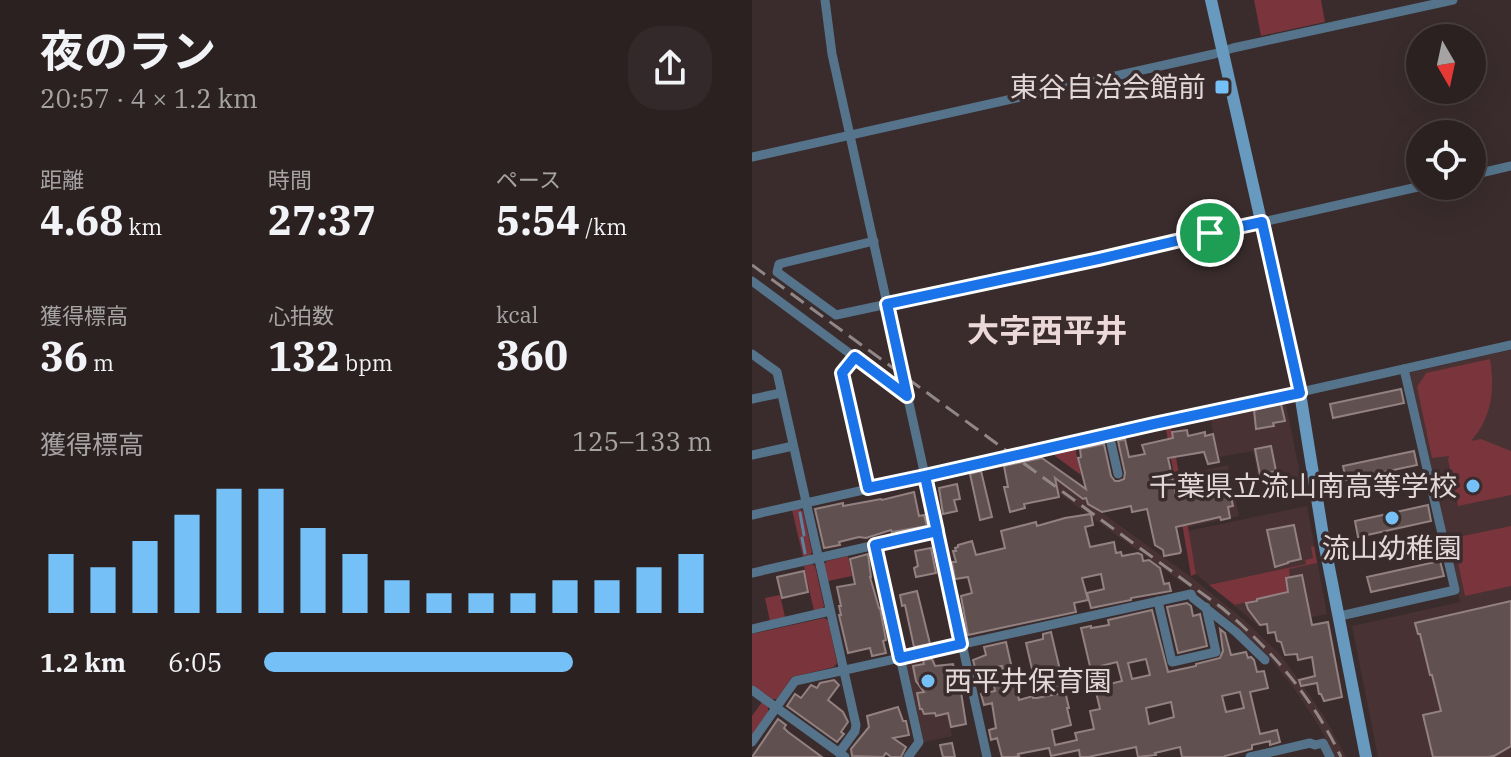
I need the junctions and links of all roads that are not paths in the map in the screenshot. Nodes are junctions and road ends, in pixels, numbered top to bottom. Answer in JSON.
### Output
{"nodes":[{"id":1,"x":825,"y":0,"type":"edge"},
{"id":2,"x":1211,"y":0,"type":"edge"},
{"id":3,"x":1453,"y":0,"type":"edge"},
{"id":4,"x":1222,"y":51,"type":"junction"},
{"id":5,"x":851,"y":136,"type":"junction"},
{"id":6,"x":752,"y":157,"type":"edge"},
{"id":7,"x":1511,"y":166,"type":"edge"},
{"id":8,"x":1486,"y":172,"type":"edge"},
{"id":9,"x":1406,"y":190,"type":"edge"},
{"id":10,"x":1262,"y":222,"type":"junction"},
{"id":11,"x":874,"y":241,"type":"junction"},
{"id":12,"x":752,"y":281,"type":"edge"},
{"id":13,"x":887,"y":304,"type":"junction"},
{"id":14,"x":1511,"y":345,"type":"edge"},
{"id":15,"x":752,"y":354,"type":"edge"},
{"id":16,"x":855,"y":357,"type":"junction"},
{"id":17,"x":1404,"y":369,"type":"junction"},
{"id":18,"x":781,"y":393,"type":"junction"},
{"id":19,"x":1300,"y":393,"type":"junction"},
{"id":20,"x":907,"y":396,"type":"junction"},
{"id":21,"x":752,"y":399,"type":"edge"},
{"id":22,"x":1109,"y":434,"type":"junction"},
{"id":23,"x":793,"y":446,"type":"junction"},
{"id":24,"x":752,"y":455,"type":"edge"},
{"id":25,"x":1118,"y":474,"type":"dead end"},
{"id":26,"x":925,"y":476,"type":"junction"},
{"id":27,"x":868,"y":488,"type":"junction"},
{"id":28,"x":805,"y":502,"type":"junction"},
{"id":29,"x":752,"y":515,"type":"edge"},
{"id":30,"x":937,"y":531,"type":"junction"},
{"id":31,"x":875,"y":545,"type":"junction"},
{"id":32,"x":818,"y":558,"type":"junction"},
{"id":33,"x":752,"y":573,"type":"edge"},
{"id":34,"x":1158,"y":601,"type":"junction"},
{"id":35,"x":1206,"y":607,"type":"junction"},
{"id":36,"x":830,"y":611,"type":"junction"},
{"id":37,"x":1340,"y":616,"type":"junction"},
{"id":38,"x":752,"y":629,"type":"edge"},
{"id":39,"x":961,"y":644,"type":"junction"},
{"id":40,"x":900,"y":658,"type":"junction"},
{"id":41,"x":1265,"y":660,"type":"dead end"},
{"id":42,"x":844,"y":670,"type":"junction"},
{"id":43,"x":752,"y":690,"type":"edge"},
{"id":44,"x":776,"y":707,"type":"junction"},
{"id":45,"x":752,"y":742,"type":"edge"},
{"id":46,"x":842,"y":755,"type":"edge"},
{"id":47,"x":908,"y":757,"type":"edge"},
{"id":48,"x":987,"y":757,"type":"edge"},
{"id":49,"x":1250,"y":757,"type":"edge"},
{"id":50,"x":1330,"y":757,"type":"edge"},
{"id":51,"x":1366,"y":757,"type":"edge"}],
"edges":[{"from":1,"to":5,"type":"street"},
{"from":2,"to":4,"type":"street"},
{"from":3,"to":4,"type":"street"},
{"from":4,"to":5,"type":"street"},
{"from":4,"to":10,"type":"street"},
{"from":5,"to":6,"type":"street"},
{"from":5,"to":11,"type":"street"},
{"from":7,"to":8,"type":"street"},
{"from":9,"to":10,"type":"street"},
{"from":10,"to":13,"type":"street"},
{"from":10,"to":19,"type":"street"},
{"from":11,"to":13,"type":"street"},
{"from":11,"to":13,"type":"street"},
{"from":12,"to":16,"type":"street"},
{"from":13,"to":20,"type":"street"},
{"from":14,"to":17,"type":"street"},
{"from":15,"to":18,"type":"street"},
{"from":16,"to":20,"type":"street"},
{"from":16,"to":27,"type":"street"},
{"from":17,"to":19,"type":"street"},
{"from":17,"to":37,"type":"street"},
{"from":18,"to":21,"type":"street"},
{"from":18,"to":23,"type":"street"},
{"from":19,"to":22,"type":"street"},
{"from":19,"to":37,"type":"street"},
{"from":20,"to":26,"type":"street"},
{"from":22,"to":25,"type":"street"},
{"from":22,"to":26,"type":"street"},
{"from":23,"to":24,"type":"street"},
{"from":23,"to":28,"type":"street"},
{"from":26,"to":27,"type":"street"},
{"from":26,"to":30,"type":"street"},
{"from":27,"to":28,"type":"street"},
{"from":28,"to":29,"type":"street"},
{"from":28,"to":32,"type":"street"},
{"from":30,"to":31,"type":"street"},
{"from":30,"to":39,"type":"street"},
{"from":31,"to":32,"type":"street"},
{"from":31,"to":40,"type":"street"},
{"from":32,"to":33,"type":"street"},
{"from":32,"to":36,"type":"street"},
{"from":34,"to":35,"type":"street"},
{"from":34,"to":35,"type":"street"},
{"from":34,"to":39,"type":"street"},
{"from":35,"to":41,"type":"street"},
{"from":36,"to":38,"type":"street"},
{"from":36,"to":42,"type":"street"},
{"from":37,"to":51,"type":"street"},
{"from":39,"to":40,"type":"street"},
{"from":39,"to":48,"type":"street"},
{"from":40,"to":42,"type":"street"},
{"from":40,"to":47,"type":"street"},
{"from":42,"to":44,"type":"street"},
{"from":42,"to":46,"type":"street"},
{"from":43,"to":44,"type":"street"},
{"from":44,"to":45,"type":"street"},
{"from":44,"to":46,"type":"street"},
{"from":49,"to":50,"type":"street"}]}
